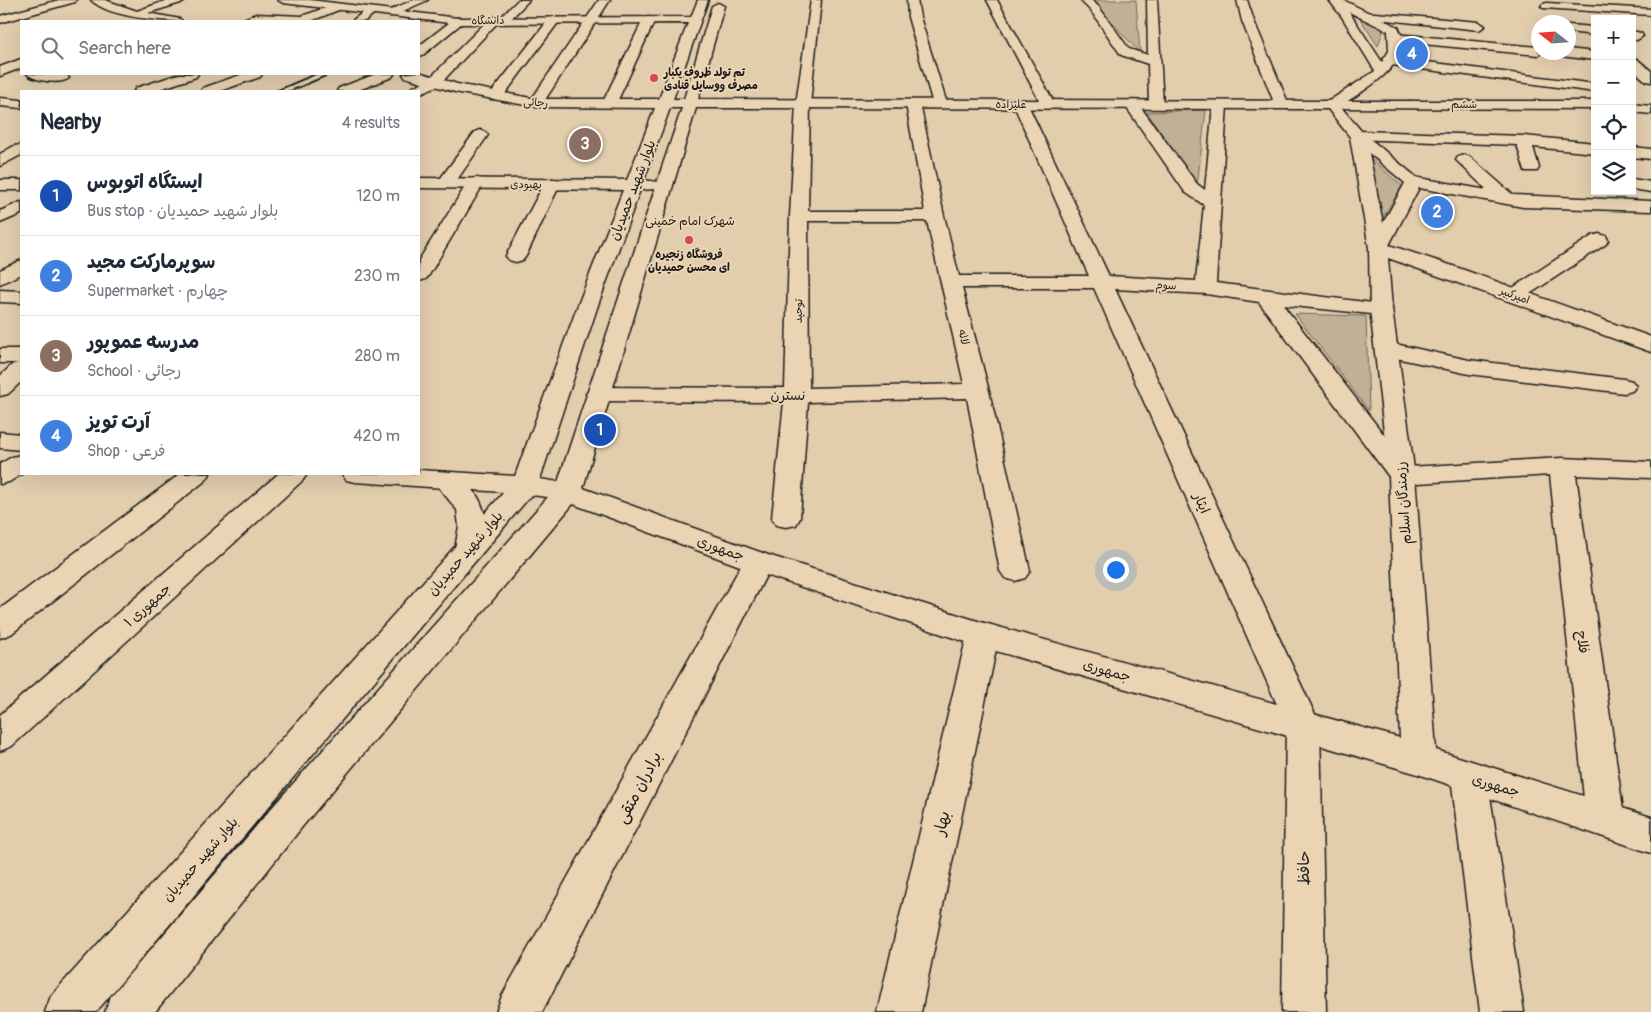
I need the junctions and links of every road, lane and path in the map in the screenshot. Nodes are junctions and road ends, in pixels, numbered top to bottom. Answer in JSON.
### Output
{"nodes":[{"id":1,"x":71,"y":0,"type":"edge"},
{"id":2,"x":96,"y":0,"type":"edge"},
{"id":3,"x":180,"y":0,"type":"edge"},
{"id":4,"x":283,"y":0,"type":"edge"},
{"id":5,"x":423,"y":0,"type":"edge"},
{"id":6,"x":524,"y":0,"type":"edge"},
{"id":7,"x":605,"y":0,"type":"edge"},
{"id":8,"x":720,"y":0,"type":"edge"},
{"id":9,"x":816,"y":0,"type":"edge"},
{"id":10,"x":912,"y":0,"type":"edge"},
{"id":11,"x":992,"y":0,"type":"edge"},
{"id":12,"x":1085,"y":0,"type":"edge"},
{"id":13,"x":1152,"y":0,"type":"edge"},
{"id":14,"x":1242,"y":0,"type":"edge"},
{"id":15,"x":1334,"y":0,"type":"edge"},
{"id":16,"x":1342,"y":0,"type":"edge"},
{"id":17,"x":307,"y":1,"type":"edge"},
{"id":18,"x":1363,"y":1,"type":"edge"},
{"id":19,"x":257,"y":6,"type":"dead end"},
{"id":20,"x":1547,"y":6,"type":"dead end"},
{"id":21,"x":337,"y":7,"type":"junction"},
{"id":22,"x":1533,"y":9,"type":"dead end"},
{"id":23,"x":1428,"y":10,"type":"dead end"},
{"id":24,"x":142,"y":11,"type":"dead end"},
{"id":25,"x":371,"y":11,"type":"junction"},
{"id":26,"x":1595,"y":11,"type":"edge"},
{"id":27,"x":390,"y":14,"type":"junction"},
{"id":28,"x":1363,"y":15,"type":"junction"},
{"id":29,"x":1457,"y":16,"type":"dead end"},
{"id":30,"x":241,"y":17,"type":"edge"},
{"id":31,"x":1648,"y":17,"type":"edge"},
{"id":32,"x":408,"y":19,"type":"edge"},
{"id":33,"x":0,"y":20,"type":"edge"},
{"id":34,"x":164,"y":20,"type":"edge"},
{"id":35,"x":291,"y":20,"type":"edge"},
{"id":36,"x":305,"y":20,"type":"edge"},
{"id":37,"x":359,"y":20,"type":"edge"},
{"id":38,"x":499,"y":20,"type":"junction"},
{"id":39,"x":554,"y":20,"type":"junction"},
{"id":40,"x":590,"y":20,"type":"junction"},
{"id":41,"x":650,"y":20,"type":"junction"},
{"id":42,"x":458,"y":21,"type":"junction"},
{"id":43,"x":20,"y":24,"type":"edge"},
{"id":44,"x":697,"y":26,"type":"edge"},
{"id":45,"x":1480,"y":26,"type":"dead end"},
{"id":46,"x":1576,"y":29,"type":"edge"},
{"id":47,"x":1591,"y":31,"type":"edge"},
{"id":48,"x":1395,"y":38,"type":"junction"},
{"id":49,"x":1576,"y":40,"type":"edge"},
{"id":50,"x":1591,"y":41,"type":"edge"},
{"id":51,"x":1531,"y":50,"type":"edge"},
{"id":52,"x":420,"y":51,"type":"edge"},
{"id":53,"x":1576,"y":54,"type":"edge"},
{"id":54,"x":1591,"y":56,"type":"edge"},
{"id":55,"x":1569,"y":60,"type":"edge"},
{"id":56,"x":1636,"y":61,"type":"edge"},
{"id":57,"x":1651,"y":61,"type":"edge"},
{"id":58,"x":1154,"y":62,"type":"junction"},
{"id":59,"x":20,"y":63,"type":"edge"},
{"id":60,"x":1636,"y":65,"type":"edge"},
{"id":61,"x":1385,"y":66,"type":"junction"},
{"id":62,"x":3,"y":70,"type":"edge"},
{"id":63,"x":1574,"y":70,"type":"dead end"},
{"id":64,"x":20,"y":72,"type":"edge"},
{"id":65,"x":41,"y":75,"type":"edge"},
{"id":66,"x":188,"y":75,"type":"edge"},
{"id":67,"x":252,"y":75,"type":"edge"},
{"id":68,"x":322,"y":75,"type":"edge"},
{"id":69,"x":384,"y":75,"type":"edge"},
{"id":70,"x":413,"y":75,"type":"edge"},
{"id":71,"x":62,"y":78,"type":"dead end"},
{"id":72,"x":1651,"y":78,"type":"edge"},
{"id":73,"x":434,"y":82,"type":"junction"},
{"id":74,"x":1591,"y":88,"type":"edge"},
{"id":75,"x":144,"y":90,"type":"edge"},
{"id":76,"x":211,"y":90,"type":"edge"},
{"id":77,"x":284,"y":90,"type":"edge"},
{"id":78,"x":347,"y":90,"type":"edge"},
{"id":79,"x":418,"y":90,"type":"edge"},
{"id":80,"x":496,"y":96,"type":"junction"},
{"id":81,"x":0,"y":102,"type":"edge"},
{"id":82,"x":536,"y":103,"type":"junction"},
{"id":83,"x":678,"y":103,"type":"junction"},
{"id":84,"x":1020,"y":103,"type":"junction"},
{"id":85,"x":20,"y":104,"type":"edge"},
{"id":86,"x":609,"y":104,"type":"junction"},
{"id":87,"x":803,"y":104,"type":"junction"},
{"id":88,"x":912,"y":104,"type":"junction"},
{"id":89,"x":940,"y":104,"type":"junction"},
{"id":90,"x":1048,"y":104,"type":"junction"},
{"id":91,"x":1131,"y":104,"type":"junction"},
{"id":92,"x":1156,"y":104,"type":"junction"},
{"id":93,"x":1220,"y":105,"type":"junction"},
{"id":94,"x":1282,"y":105,"type":"junction"},
{"id":95,"x":1332,"y":105,"type":"junction"},
{"id":96,"x":1591,"y":105,"type":"edge"},
{"id":97,"x":1636,"y":108,"type":"edge"},
{"id":98,"x":1651,"y":110,"type":"edge"},
{"id":99,"x":480,"y":135,"type":"dead end"},
{"id":100,"x":1358,"y":136,"type":"junction"},
{"id":101,"x":1524,"y":141,"type":"junction"},
{"id":102,"x":1591,"y":148,"type":"edge"},
{"id":103,"x":20,"y":149,"type":"dead end"},
{"id":104,"x":1636,"y":152,"type":"edge"},
{"id":105,"x":1651,"y":154,"type":"edge"},
{"id":106,"x":0,"y":160,"type":"edge"},
{"id":107,"x":1464,"y":160,"type":"dead end"},
{"id":108,"x":1531,"y":168,"type":"dead end"},
{"id":109,"x":476,"y":182,"type":"junction"},
{"id":110,"x":1414,"y":182,"type":"junction"},
{"id":111,"x":420,"y":183,"type":"edge"},
{"id":112,"x":446,"y":183,"type":"junction"},
{"id":113,"x":552,"y":184,"type":"junction"},
{"id":114,"x":0,"y":185,"type":"edge"},
{"id":115,"x":20,"y":185,"type":"edge"},
{"id":116,"x":634,"y":185,"type":"junction"},
{"id":117,"x":665,"y":185,"type":"junction"},
{"id":118,"x":1636,"y":185,"type":"edge"},
{"id":119,"x":1651,"y":187,"type":"edge"},
{"id":120,"x":1506,"y":199,"type":"junction"},
{"id":121,"x":1212,"y":202,"type":"junction"},
{"id":122,"x":1651,"y":206,"type":"edge"},
{"id":123,"x":20,"y":208,"type":"edge"},
{"id":124,"x":799,"y":216,"type":"junction"},
{"id":125,"x":935,"y":216,"type":"junction"},
{"id":126,"x":0,"y":218,"type":"edge"},
{"id":127,"x":1598,"y":240,"type":"dead end"},
{"id":128,"x":1378,"y":248,"type":"junction"},
{"id":129,"x":516,"y":256,"type":"dead end"},
{"id":130,"x":20,"y":267,"type":"edge"},
{"id":131,"x":420,"y":273,"type":"edge"},
{"id":132,"x":0,"y":278,"type":"edge"},
{"id":133,"x":951,"y":282,"type":"junction"},
{"id":134,"x":1101,"y":282,"type":"junction"},
{"id":135,"x":1206,"y":288,"type":"junction"},
{"id":136,"x":0,"y":296,"type":"edge"},
{"id":137,"x":1515,"y":296,"type":"junction"},
{"id":138,"x":20,"y":297,"type":"edge"},
{"id":139,"x":1266,"y":297,"type":"junction"},
{"id":140,"x":626,"y":304,"type":"junction"},
{"id":141,"x":588,"y":305,"type":"junction"},
{"id":142,"x":1381,"y":309,"type":"junction"},
{"id":143,"x":1651,"y":345,"type":"edge"},
{"id":144,"x":1386,"y":349,"type":"junction"},
{"id":145,"x":0,"y":356,"type":"edge"},
{"id":146,"x":20,"y":356,"type":"edge"},
{"id":147,"x":20,"y":370,"type":"edge"},
{"id":148,"x":1624,"y":386,"type":"dead end"},
{"id":149,"x":0,"y":389,"type":"edge"},
{"id":150,"x":978,"y":392,"type":"junction"},
{"id":151,"x":598,"y":394,"type":"junction"},
{"id":152,"x":797,"y":395,"type":"junction"},
{"id":153,"x":0,"y":440,"type":"edge"},
{"id":154,"x":20,"y":442,"type":"edge"},
{"id":155,"x":20,"y":463,"type":"edge"},
{"id":156,"x":1562,"y":466,"type":"junction"},
{"id":157,"x":1651,"y":470,"type":"edge"},
{"id":158,"x":196,"y":475,"type":"edge"},
{"id":159,"x":293,"y":475,"type":"edge"},
{"id":160,"x":370,"y":475,"type":"edge"},
{"id":161,"x":0,"y":476,"type":"edge"},
{"id":162,"x":1402,"y":476,"type":"junction"},
{"id":163,"x":446,"y":480,"type":"junction"},
{"id":164,"x":525,"y":485,"type":"junction"},
{"id":165,"x":568,"y":492,"type":"junction"},
{"id":166,"x":786,"y":518,"type":"dead end"},
{"id":167,"x":469,"y":549,"type":"junction"},
{"id":168,"x":758,"y":562,"type":"junction"},
{"id":169,"x":1016,"y":571,"type":"dead end"},
{"id":170,"x":0,"y":626,"type":"edge"},
{"id":171,"x":983,"y":635,"type":"junction"},
{"id":172,"x":1302,"y":725,"type":"junction"},
{"id":173,"x":0,"y":736,"type":"edge"},
{"id":174,"x":1419,"y":759,"type":"junction"},
{"id":175,"x":1469,"y":777,"type":"junction"},
{"id":176,"x":251,"y":802,"type":"junction"},
{"id":177,"x":289,"y":815,"type":"junction"},
{"id":178,"x":1605,"y":818,"type":"junction"},
{"id":179,"x":1651,"y":835,"type":"edge"},
{"id":180,"x":68,"y":1012,"type":"edge"},
{"id":181,"x":127,"y":1012,"type":"edge"},
{"id":182,"x":518,"y":1012,"type":"edge"},
{"id":183,"x":899,"y":1012,"type":"edge"},
{"id":184,"x":1304,"y":1012,"type":"edge"},
{"id":185,"x":1502,"y":1012,"type":"edge"}],
"edges":[{"from":1,"to":33,"type":"street"},
{"from":2,"to":34,"type":"street"},
{"from":3,"to":24,"type":"street"},
{"from":4,"to":17,"type":"street","name":"دانشگاه"},
{"from":5,"to":27,"type":"street"},
{"from":6,"to":38,"type":"street"},
{"from":7,"to":40,"type":"street"},
{"from":8,"to":44,"type":"street","name":"بلوار شهید حمیدیان"},
{"from":9,"to":87,"type":"street","name":"توحید"},
{"from":10,"to":89,"type":"street"},
{"from":11,"to":90,"type":"street"},
{"from":12,"to":58,"type":"street"},
{"from":13,"to":58,"type":"street"},
{"from":14,"to":94,"type":"street"},
{"from":15,"to":28,"type":"street"},
{"from":15,"to":61,"type":"street"},
{"from":16,"to":18,"type":"street"},
{"from":17,"to":21,"type":"street","name":"دانشگاه"},
{"from":19,"to":30,"type":"street"},
{"from":20,"to":26,"type":"street"},
{"from":21,"to":25,"type":"street","name":"دانشگاه"},
{"from":21,"to":36,"type":"street"},
{"from":22,"to":26,"type":"street"},
{"from":23,"to":29,"type":"street"},
{"from":25,"to":27,"type":"street","name":"دانشگاه"},
{"from":25,"to":37,"type":"street"},
{"from":26,"to":31,"type":"street"},
{"from":27,"to":32,"type":"street","name":"دانشگاه"},
{"from":28,"to":45,"type":"street"},
{"from":28,"to":48,"type":"street"},
{"from":30,"to":35,"type":"street"},
{"from":32,"to":42,"type":"street","name":"دانشگاه"},
{"from":33,"to":43,"type":"street"},
{"from":38,"to":39,"type":"street","name":"دانشگاه"},
{"from":38,"to":42,"type":"street","name":"دانشگاه"},
{"from":38,"to":73,"type":"street"},
{"from":39,"to":40,"type":"street","name":"دانشگاه"},
{"from":39,"to":80,"type":"street"},
{"from":40,"to":41,"type":"street","name":"دانشگاه"},
{"from":40,"to":82,"type":"street"},
{"from":41,"to":44,"type":"street","name":"دانشگاه"},
{"from":41,"to":86,"type":"street"},
{"from":42,"to":52,"type":"street"},
{"from":44,"to":83,"type":"street","name":"بلوار شهید حمیدیان"},
{"from":46,"to":47,"type":"street"},
{"from":48,"to":51,"type":"street"},
{"from":48,"to":61,"type":"street"},
{"from":49,"to":50,"type":"street"},
{"from":53,"to":54,"type":"street"},
{"from":55,"to":63,"type":"street"},
{"from":56,"to":57,"type":"street"},
{"from":58,"to":92,"type":"street"},
{"from":59,"to":62,"type":"street"},
{"from":60,"to":72,"type":"street"},
{"from":61,"to":74,"type":"street"},
{"from":61,"to":95,"type":"street"},
{"from":62,"to":64,"type":"street"},
{"from":65,"to":71,"type":"street"},
{"from":66,"to":75,"type":"street"},
{"from":67,"to":76,"type":"street"},
{"from":68,"to":77,"type":"lane"},
{"from":69,"to":78,"type":"street"},
{"from":70,"to":73,"type":"street","name":"رجائی"},
{"from":73,"to":79,"type":"street"},
{"from":73,"to":80,"type":"street","name":"رجائی"},
{"from":80,"to":82,"type":"street","name":"رجائی"},
{"from":81,"to":85,"type":"street"},
{"from":82,"to":86,"type":"street","name":"رجائی"},
{"from":83,"to":86,"type":"street","name":"رجائی"},
{"from":83,"to":87,"type":"street","name":"علیزاده"},
{"from":83,"to":116,"type":"street","name":"بلوار شهید حمیدیان"},
{"from":83,"to":117,"type":"street","name":"بلوار شهید حمیدیان"},
{"from":84,"to":89,"type":"street","name":"علیزاده"},
{"from":84,"to":90,"type":"street","name":"علیزاده"},
{"from":84,"to":134,"type":"street","name":"ایثار"},
{"from":87,"to":88,"type":"street","name":"علیزاده"},
{"from":87,"to":124,"type":"street","name":"توحید"},
{"from":88,"to":89,"type":"street","name":"علیزاده"},
{"from":88,"to":125,"type":"street","name":"لاله"},
{"from":90,"to":91,"type":"street","name":"علیزاده"},
{"from":91,"to":92,"type":"street","name":"علیزاده"},
{"from":91,"to":121,"type":"street"},
{"from":92,"to":93,"type":"street","name":"علیزاده"},
{"from":93,"to":94,"type":"street","name":"علیزاده"},
{"from":93,"to":121,"type":"street"},
{"from":94,"to":95,"type":"street","name":"علیزاده"},
{"from":95,"to":96,"type":"street","name":"ششم"},
{"from":95,"to":100,"type":"street","name":"رزمندگان اسلام"},
{"from":97,"to":98,"type":"street"},
{"from":99,"to":112,"type":"street"},
{"from":100,"to":101,"type":"street"},
{"from":100,"to":110,"type":"street","name":"رزمندگان اسلام"},
{"from":100,"to":128,"type":"street","name":"رزمندگان اسلام"},
{"from":101,"to":102,"type":"street"},
{"from":101,"to":108,"type":"street"},
{"from":103,"to":106,"type":"street"},
{"from":104,"to":105,"type":"street"},
{"from":107,"to":120,"type":"street"},
{"from":109,"to":112,"type":"street","name":"بهبودی"},
{"from":109,"to":113,"type":"street","name":"بهبودی"},
{"from":109,"to":131,"type":"street"},
{"from":110,"to":120,"type":"street"},
{"from":110,"to":128,"type":"street"},
{"from":111,"to":112,"type":"street","name":"بهبودی"},
{"from":113,"to":116,"type":"street","name":"بهبودی"},
{"from":113,"to":129,"type":"street"},
{"from":114,"to":115,"type":"street"},
{"from":116,"to":117,"type":"street","name":"بهبودی"},
{"from":116,"to":141,"type":"street","name":"بلوار شهید حمیدیان"},
{"from":117,"to":140,"type":"street","name":"بلوار شهید حمیدیان"},
{"from":118,"to":119,"type":"street"},
{"from":120,"to":122,"type":"street"},
{"from":121,"to":135,"type":"street"},
{"from":123,"to":126,"type":"street"},
{"from":124,"to":125,"type":"street"},
{"from":124,"to":152,"type":"street","name":"توحید"},
{"from":125,"to":133,"type":"street","name":"لاله"},
{"from":127,"to":137,"type":"street"},
{"from":128,"to":137,"type":"street","name":"امیرکبیر"},
{"from":128,"to":142,"type":"street","name":"رزمندگان اسلام"},
{"from":130,"to":132,"type":"street"},
{"from":133,"to":134,"type":"street","name":"سوم"},
{"from":133,"to":150,"type":"street","name":"لاله"},
{"from":134,"to":135,"type":"street","name":"سوم"},
{"from":134,"to":172,"type":"street","name":"ایثار"},
{"from":135,"to":139,"type":"street","name":"سوم"},
{"from":136,"to":138,"type":"street"},
{"from":137,"to":143,"type":"street","name":"امیرکبیر"},
{"from":139,"to":142,"type":"street","name":"سوم"},
{"from":139,"to":162,"type":"street"},
{"from":140,"to":141,"type":"street"},
{"from":140,"to":151,"type":"street","name":"بلوار شهید حمیدیان"},
{"from":141,"to":164,"type":"street","name":"بلوار شهید حمیدیان"},
{"from":142,"to":144,"type":"street","name":"رزمندگان اسلام"},
{"from":144,"to":148,"type":"street"},
{"from":144,"to":162,"type":"street","name":"رزمندگان اسلام"},
{"from":145,"to":146,"type":"street"},
{"from":147,"to":149,"type":"street"},
{"from":150,"to":152,"type":"street","name":"نسترن"},
{"from":150,"to":169,"type":"street","name":"لاله"},
{"from":151,"to":152,"type":"street","name":"نسترن"},
{"from":151,"to":165,"type":"street","name":"بلوار شهید حمیدیان"},
{"from":152,"to":166,"type":"street","name":"توحید"},
{"from":153,"to":154,"type":"street"},
{"from":155,"to":161,"type":"street"},
{"from":156,"to":157,"type":"street"},
{"from":156,"to":162,"type":"street"},
{"from":156,"to":178,"type":"street","name":"فلاح"},
{"from":158,"to":170,"type":"street"},
{"from":159,"to":173,"type":"street","name":"جمهوری ۱"},
{"from":160,"to":163,"type":"street"},
{"from":162,"to":174,"type":"street","name":"رزمندگان اسلام"},
{"from":163,"to":164,"type":"street"},
{"from":163,"to":167,"type":"street"},
{"from":164,"to":165,"type":"street","name":"جمهوری"},
{"from":164,"to":167,"type":"street","name":"بلوار شهید حمیدیان"},
{"from":165,"to":168,"type":"street","name":"جمهوری"},
{"from":165,"to":177,"type":"street","name":"بلوار شهید حمیدیان"},
{"from":167,"to":176,"type":"street","name":"بلوار شهید حمیدیان"},
{"from":168,"to":171,"type":"street","name":"جمهوری"},
{"from":168,"to":182,"type":"street","name":"برادران متقی"},
{"from":171,"to":172,"type":"street","name":"جمهوری"},
{"from":171,"to":183,"type":"street","name":"بهار"},
{"from":172,"to":174,"type":"street","name":"جمهوری"},
{"from":172,"to":184,"type":"street","name":"حافظ"},
{"from":174,"to":175,"type":"street","name":"جمهوری"},
{"from":175,"to":178,"type":"street","name":"جمهوری"},
{"from":175,"to":185,"type":"street"},
{"from":176,"to":177,"type":"street"},
{"from":176,"to":180,"type":"street","name":"بلوار شهید حمیدیان"},
{"from":177,"to":181,"type":"street","name":"بلوار شهید حمیدیان"},
{"from":178,"to":179,"type":"street","name":"جمهوری"}]}
